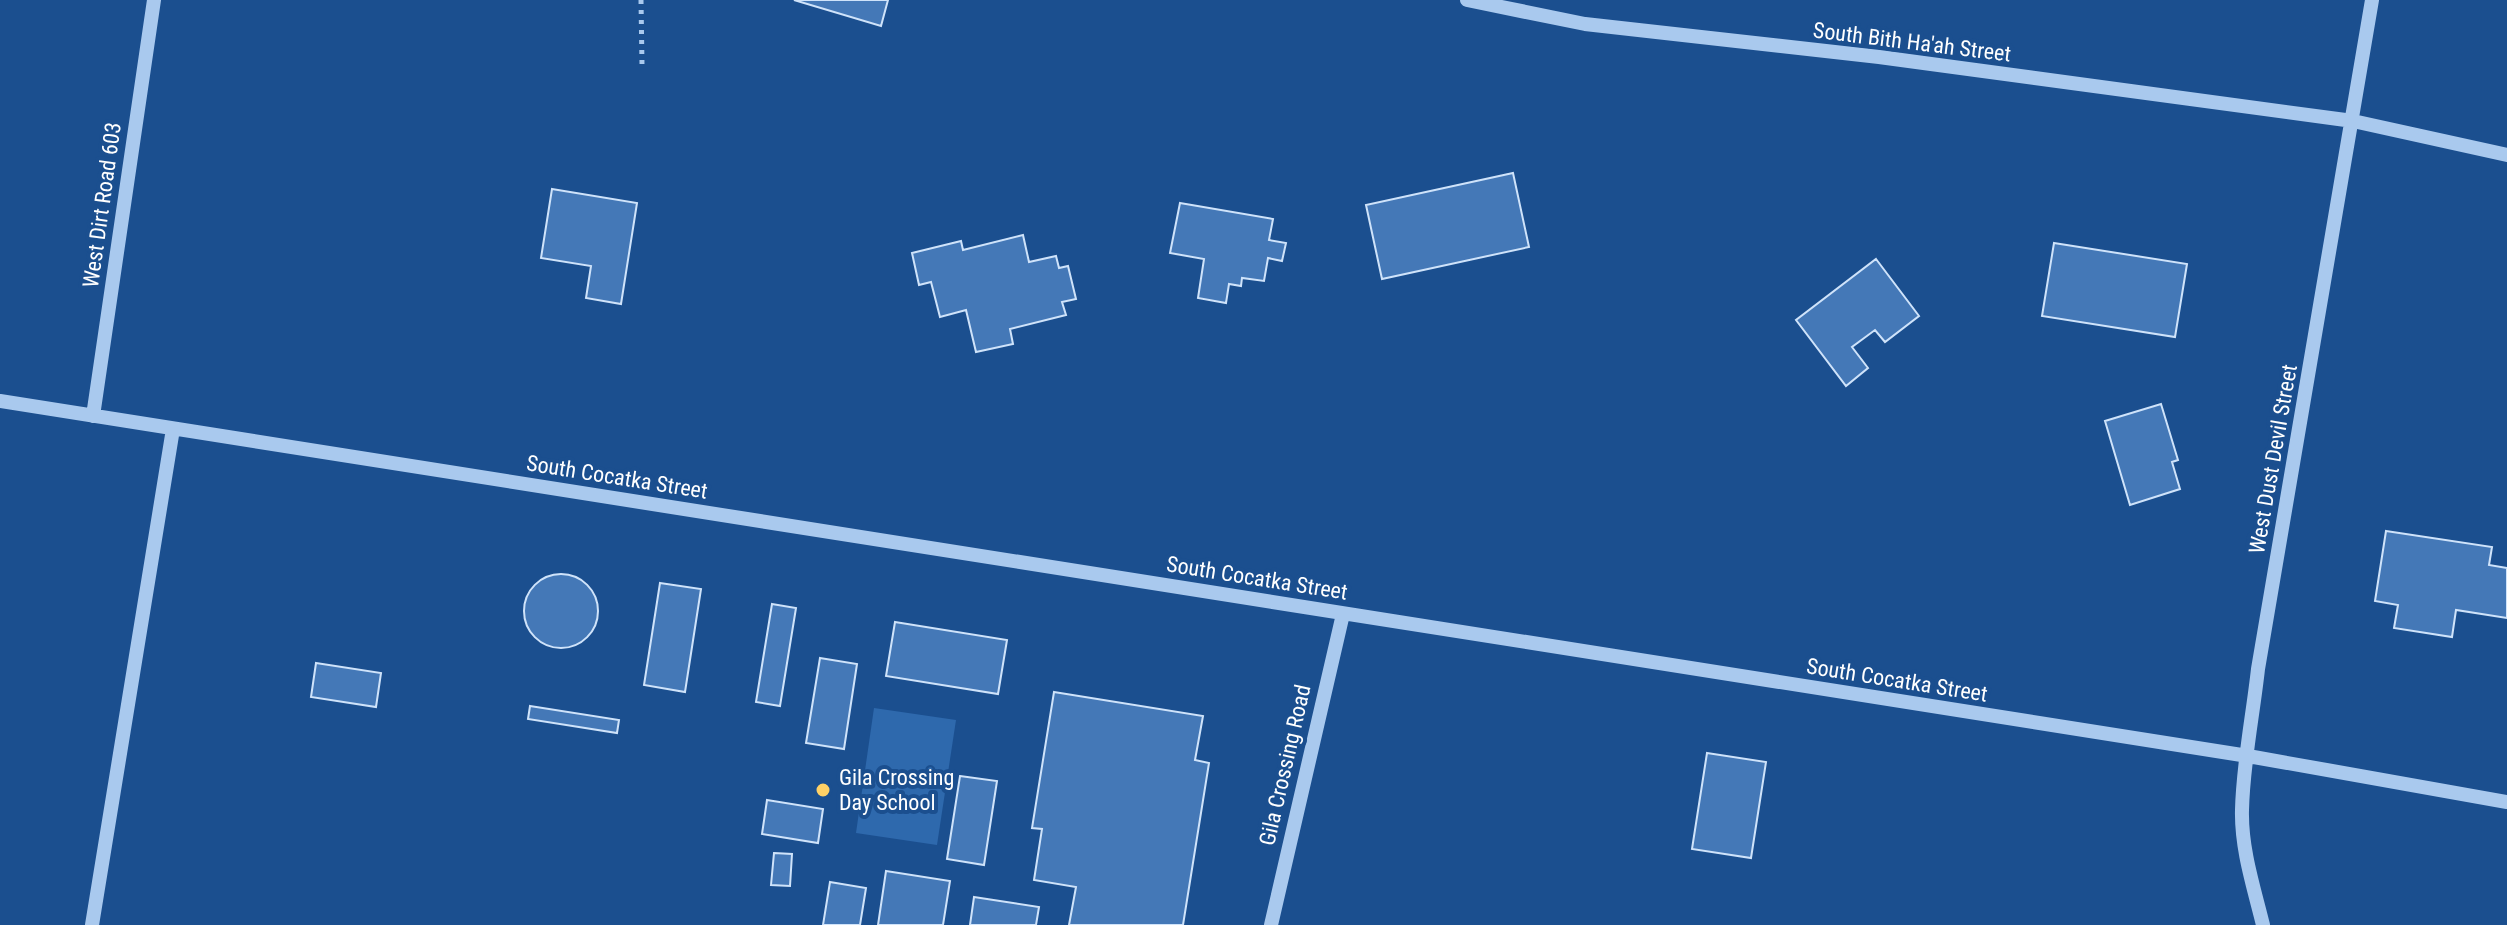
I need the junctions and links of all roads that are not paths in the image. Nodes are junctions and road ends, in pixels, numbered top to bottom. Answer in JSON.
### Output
{"nodes":[{"id":1,"x":154,"y":0,"type":"edge"},
{"id":2,"x":1467,"y":0,"type":"edge"},
{"id":3,"x":2372,"y":0,"type":"edge"},
{"id":4,"x":2353,"y":121,"type":"junction"},
{"id":5,"x":2507,"y":155,"type":"edge"},
{"id":6,"x":0,"y":401,"type":"edge"},
{"id":7,"x":93,"y":416,"type":"junction"},
{"id":8,"x":173,"y":429,"type":"junction"},
{"id":9,"x":1343,"y":614,"type":"junction"},
{"id":10,"x":2248,"y":756,"type":"junction"},
{"id":11,"x":2507,"y":802,"type":"edge"},
{"id":12,"x":92,"y":925,"type":"edge"},
{"id":13,"x":1271,"y":925,"type":"edge"},
{"id":14,"x":2263,"y":925,"type":"edge"}],
"edges":[{"from":1,"to":7,"type":"street","name":"West Dirt Road 603"},
{"from":2,"to":4,"type":"street","name":"South Bith Ha'ah Street"},
{"from":3,"to":4,"type":"street","name":"West Dust Devil Street"},
{"from":4,"to":5,"type":"street","name":"South Bith Ha'ah Street"},
{"from":4,"to":10,"type":"street","name":"West Dust Devil Street"},
{"from":6,"to":7,"type":"street","name":"South Cocatka Street"},
{"from":7,"to":8,"type":"street","name":"South Cocatka Street"},
{"from":8,"to":9,"type":"street","name":"South Cocatka Street"},
{"from":8,"to":12,"type":"street"},
{"from":9,"to":10,"type":"street","name":"South Cocatka Street"},
{"from":9,"to":13,"type":"street","name":"Gila Crossing Road"},
{"from":10,"to":11,"type":"street","name":"South Cocatka Street"},
{"from":10,"to":14,"type":"street","name":"West Dust Devil Street"}]}
